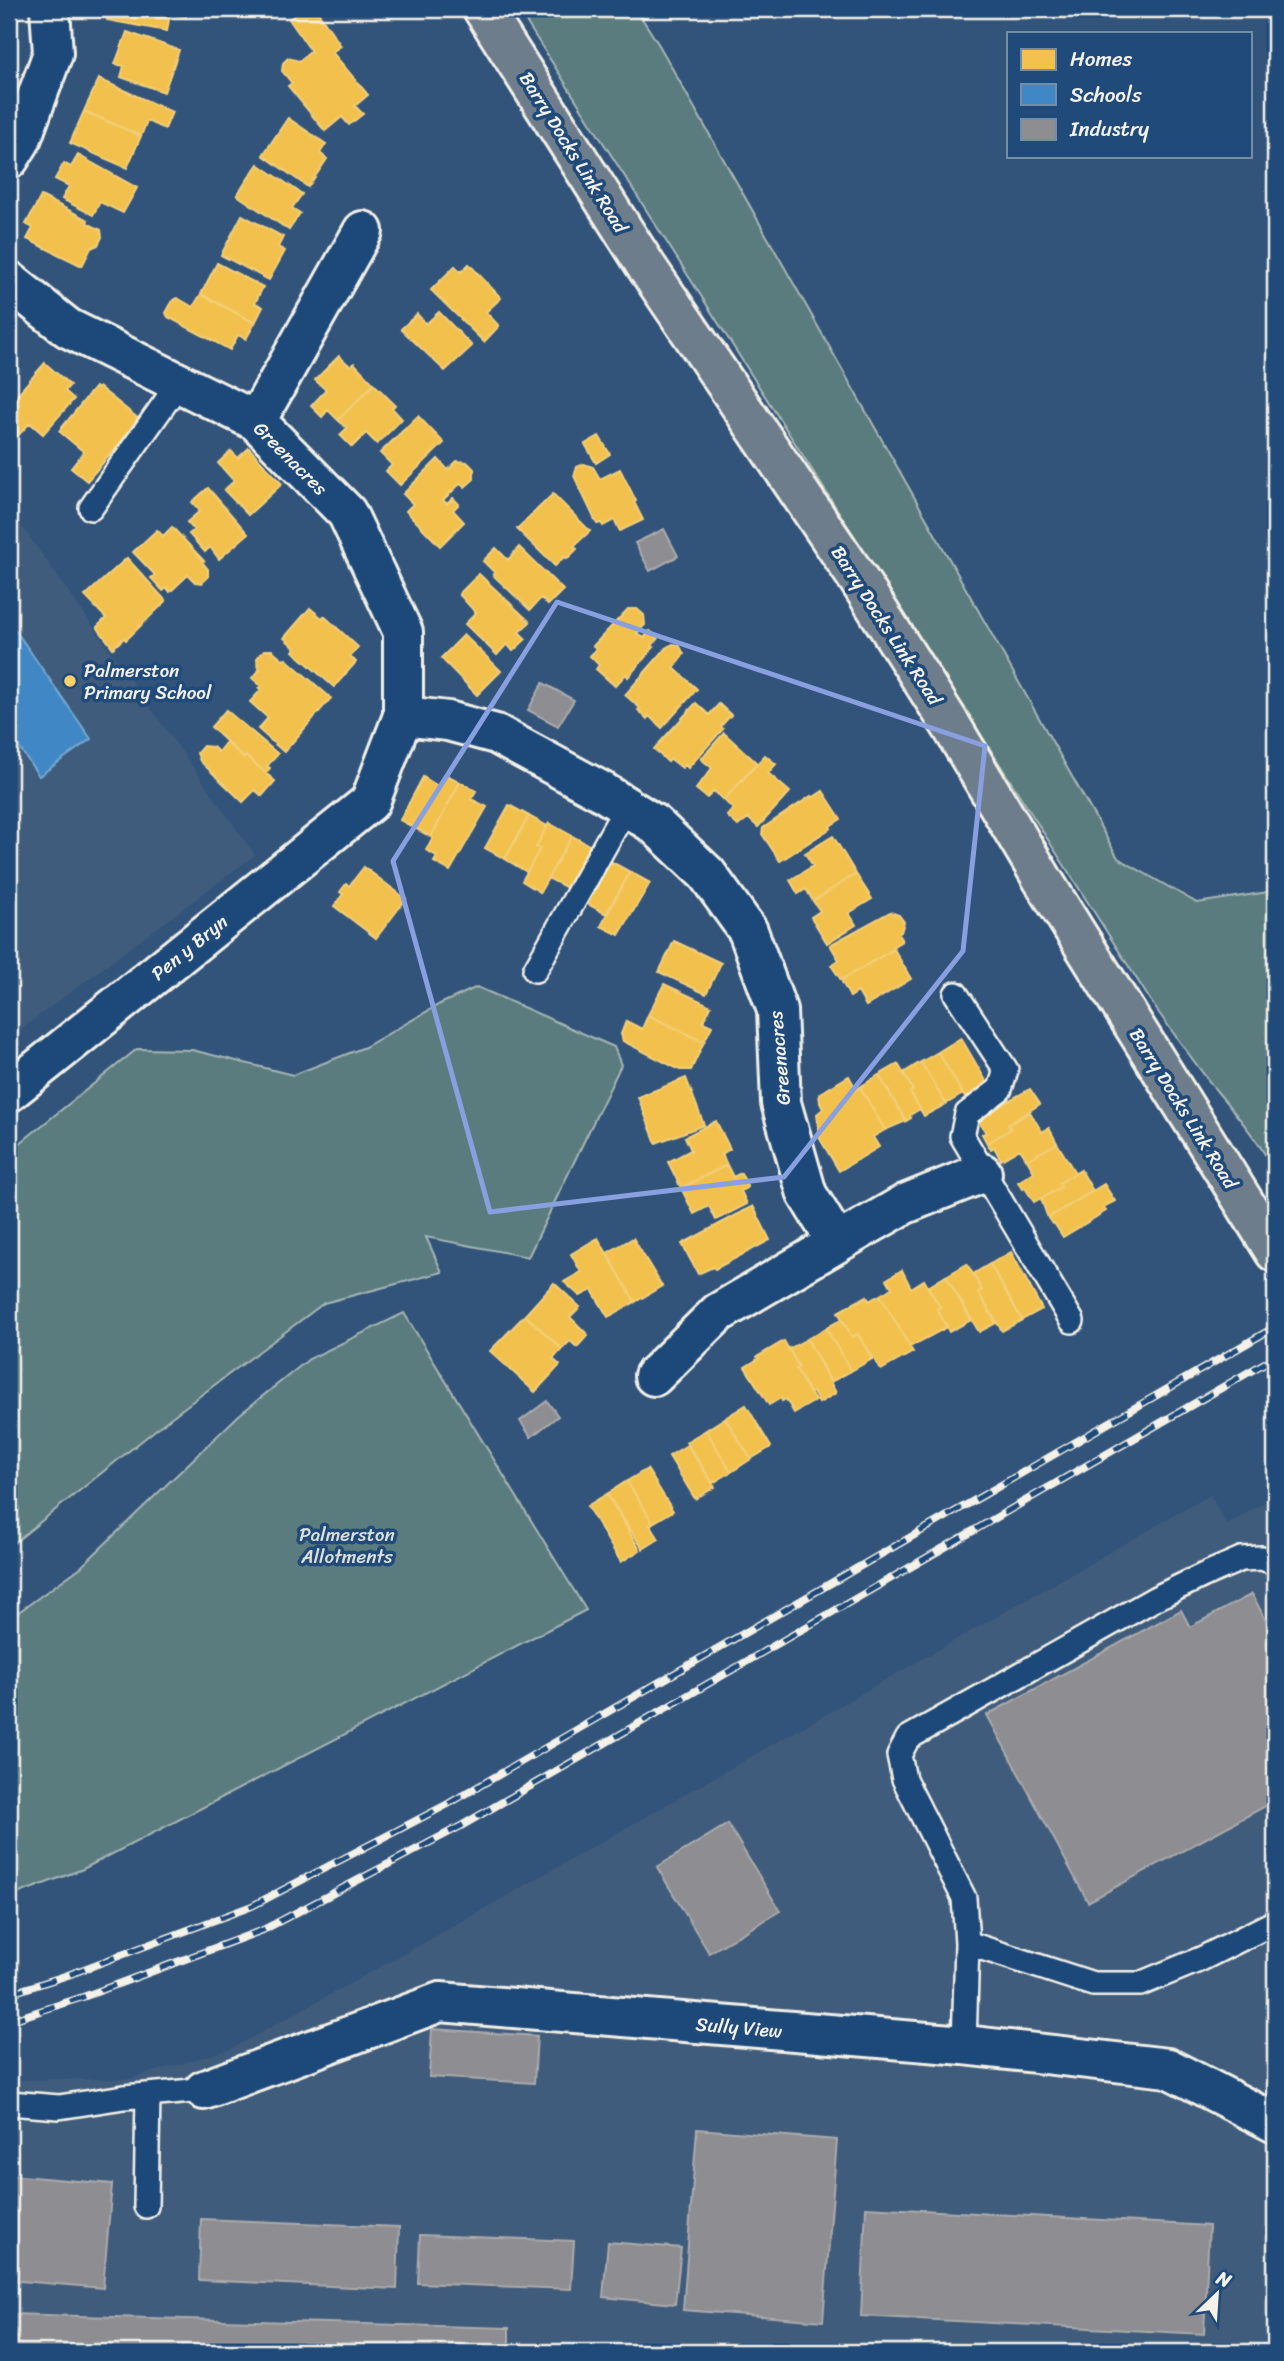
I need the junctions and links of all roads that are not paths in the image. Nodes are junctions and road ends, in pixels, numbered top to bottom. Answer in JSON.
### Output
{"nodes":[{"id":1,"x":50,"y":9,"type":"edge"},
{"id":2,"x":483,"y":9,"type":"edge"},
{"id":3,"x":9,"y":159,"type":"edge"},
{"id":4,"x":363,"y":230,"type":"dead end"},
{"id":5,"x":9,"y":281,"type":"edge"},
{"id":6,"x":179,"y":383,"type":"junction"},
{"id":7,"x":256,"y":421,"type":"junction"},
{"id":8,"x":91,"y":508,"type":"dead end"},
{"id":9,"x":404,"y":716,"type":"junction"},
{"id":10,"x":370,"y":802,"type":"joint"},
{"id":11,"x":627,"y":806,"type":"junction"},
{"id":12,"x":535,"y":970,"type":"dead end"},
{"id":13,"x":956,"y":994,"type":"dead end"},
{"id":14,"x":9,"y":1092,"type":"edge"},
{"id":15,"x":982,"y":1173,"type":"junction"},
{"id":16,"x":838,"y":1243,"type":"junction"},
{"id":17,"x":1274,"y":1250,"type":"edge"},
{"id":18,"x":1072,"y":1321,"type":"dead end"},
{"id":19,"x":654,"y":1376,"type":"dead end"},
{"id":20,"x":1275,"y":1563,"type":"edge"},
{"id":21,"x":1275,"y":1922,"type":"edge"},
{"id":22,"x":967,"y":1943,"type":"junction"},
{"id":23,"x":964,"y":2045,"type":"junction"},
{"id":24,"x":204,"y":2090,"type":"joint"},
{"id":25,"x":148,"y":2095,"type":"junction"},
{"id":26,"x":9,"y":2103,"type":"edge"},
{"id":27,"x":1275,"y":2123,"type":"edge"},
{"id":28,"x":146,"y":2206,"type":"dead end"}],
"edges":[{"from":1,"to":3,"type":"street"},
{"from":2,"to":17,"type":"main road","name":"Barry Docks Link Road"},
{"from":4,"to":7,"type":"street"},
{"from":5,"to":6,"type":"street","name":"Greenacres"},
{"from":6,"to":7,"type":"street","name":"Greenacres"},
{"from":6,"to":8,"type":"lane"},
{"from":7,"to":9,"type":"street","name":"Greenacres"},
{"from":9,"to":10,"type":"street","name":"Greenacres"},
{"from":9,"to":11,"type":"street","name":"Greenacres"},
{"from":10,"to":14,"type":"street","name":"Pen y Bryn"},
{"from":11,"to":12,"type":"lane"},
{"from":11,"to":16,"type":"street","name":"Greenacres"},
{"from":13,"to":15,"type":"lane"},
{"from":15,"to":16,"type":"street"},
{"from":15,"to":18,"type":"lane"},
{"from":16,"to":19,"type":"street"},
{"from":20,"to":22,"type":"lane"},
{"from":21,"to":22,"type":"lane"},
{"from":22,"to":23,"type":"lane"},
{"from":23,"to":24,"type":"street","name":"Sully View"},
{"from":23,"to":27,"type":"street","name":"Sully View"},
{"from":24,"to":25,"type":"lane"},
{"from":25,"to":26,"type":"lane"},
{"from":25,"to":28,"type":"lane"}]}
